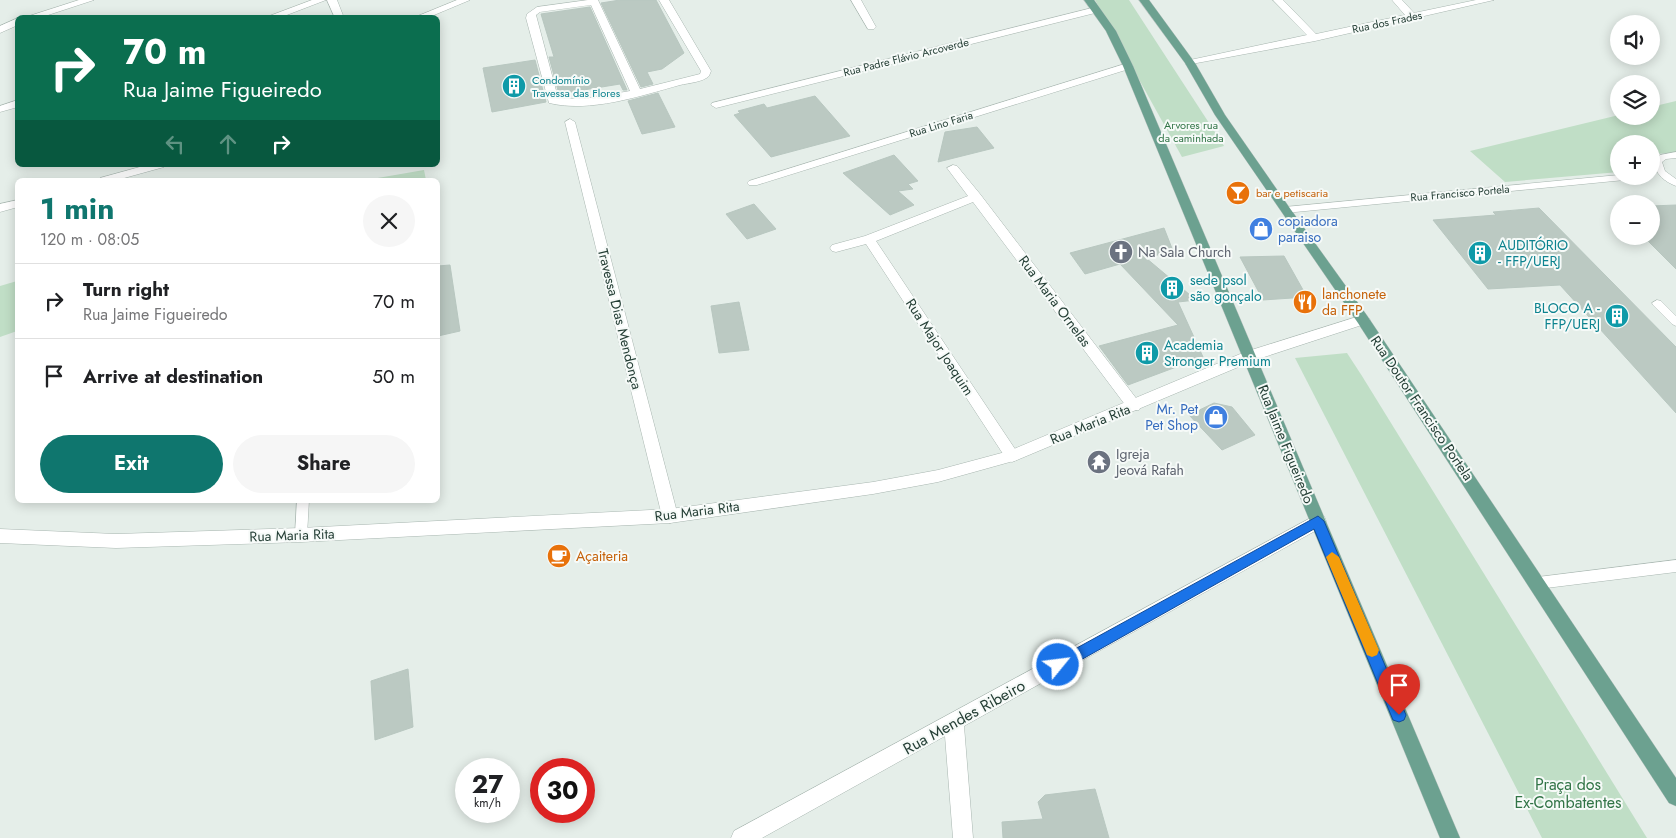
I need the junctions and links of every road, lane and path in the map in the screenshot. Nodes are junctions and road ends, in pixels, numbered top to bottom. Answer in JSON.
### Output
{"nodes":[{"id":1,"x":90,"y":0,"type":"edge"},
{"id":2,"x":321,"y":0,"type":"edge"},
{"id":3,"x":332,"y":0,"type":"edge"},
{"id":4,"x":465,"y":0,"type":"edge"},
{"id":5,"x":664,"y":0,"type":"edge"},
{"id":6,"x":856,"y":0,"type":"edge"},
{"id":7,"x":1144,"y":0,"type":"edge"},
{"id":8,"x":1278,"y":0,"type":"edge"},
{"id":9,"x":1397,"y":0,"type":"edge"},
{"id":10,"x":1489,"y":0,"type":"edge"},
{"id":11,"x":593,"y":1,"type":"edge"},
{"id":12,"x":1092,"y":5,"type":"edge"},
{"id":13,"x":38,"y":15,"type":"edge"},
{"id":14,"x":277,"y":15,"type":"edge"},
{"id":15,"x":339,"y":15,"type":"edge"},
{"id":16,"x":425,"y":15,"type":"edge"},
{"id":17,"x":1412,"y":17,"type":"junction"},
{"id":18,"x":15,"y":22,"type":"edge"},
{"id":19,"x":871,"y":27,"type":"dead end"},
{"id":20,"x":0,"y":30,"type":"edge"},
{"id":21,"x":1315,"y":38,"type":"junction"},
{"id":22,"x":1190,"y":63,"type":"junction"},
{"id":23,"x":1128,"y":66,"type":"junction"},
{"id":24,"x":636,"y":92,"type":"junction"},
{"id":25,"x":15,"y":104,"type":"edge"},
{"id":26,"x":716,"y":105,"type":"dead end"},
{"id":27,"x":0,"y":109,"type":"edge"},
{"id":28,"x":570,"y":122,"type":"dead end"},
{"id":29,"x":1676,"y":155,"type":"edge"},
{"id":30,"x":153,"y":167,"type":"edge"},
{"id":31,"x":953,"y":168,"type":"dead end"},
{"id":32,"x":1662,"y":174,"type":"joint"},
{"id":33,"x":111,"y":178,"type":"edge"},
{"id":34,"x":1610,"y":178,"type":"edge"},
{"id":35,"x":753,"y":183,"type":"dead end"},
{"id":36,"x":1676,"y":183,"type":"edge"},
{"id":37,"x":976,"y":197,"type":"junction"},
{"id":38,"x":15,"y":204,"type":"edge"},
{"id":39,"x":0,"y":208,"type":"edge"},
{"id":40,"x":1285,"y":210,"type":"junction"},
{"id":41,"x":869,"y":239,"type":"junction"},
{"id":42,"x":836,"y":248,"type":"dead end"},
{"id":43,"x":1657,"y":303,"type":"dead end"},
{"id":44,"x":1363,"y":320,"type":"junction"},
{"id":45,"x":1676,"y":322,"type":"edge"},
{"id":46,"x":1250,"y":356,"type":"junction"},
{"id":47,"x":1134,"y":406,"type":"junction"},
{"id":48,"x":1012,"y":456,"type":"junction"},
{"id":49,"x":303,"y":503,"type":"edge"},
{"id":50,"x":670,"y":516,"type":"junction"},
{"id":51,"x":1318,"y":521,"type":"junction"},
{"id":52,"x":301,"y":535,"type":"junction"},
{"id":53,"x":0,"y":536,"type":"edge"},
{"id":54,"x":1676,"y":566,"type":"edge"},
{"id":55,"x":1538,"y":583,"type":"junction"},
{"id":56,"x":954,"y":723,"type":"junction"},
{"id":57,"x":1676,"y":796,"type":"edge"},
{"id":58,"x":741,"y":838,"type":"edge"},
{"id":59,"x":963,"y":838,"type":"edge"},
{"id":60,"x":1450,"y":838,"type":"edge"}],
"edges":[{"from":1,"to":13,"type":"street"},
{"from":2,"to":14,"type":"street"},
{"from":3,"to":15,"type":"street"},
{"from":4,"to":16,"type":"street"},
{"from":5,"to":24,"type":"street"},
{"from":6,"to":19,"type":"street"},
{"from":7,"to":22,"type":"main road","name":"Rua Doutor Francisco Portela"},
{"from":8,"to":21,"type":"street"},
{"from":9,"to":17,"type":"street"},
{"from":10,"to":17,"type":"street","name":"Rua dos Frades"},
{"from":11,"to":24,"type":"street"},
{"from":11,"to":24,"type":"street"},
{"from":12,"to":23,"type":"main road","name":"Rua Jaime Figueiredo"},
{"from":12,"to":26,"type":"street","name":"Rua Padre Flávio Arcoverde"},
{"from":17,"to":21,"type":"street","name":"Rua dos Frades"},
{"from":18,"to":20,"type":"street"},
{"from":21,"to":22,"type":"street","name":"Rua dos Frades"},
{"from":22,"to":40,"type":"main road","name":"Rua Doutor Francisco Portela"},
{"from":23,"to":35,"type":"street","name":"Rua Lino Faria"},
{"from":23,"to":46,"type":"main road","name":"Rua Jaime Figueiredo"},
{"from":25,"to":27,"type":"street"},
{"from":28,"to":50,"type":"street","name":"Travessa Dias Mendonça"},
{"from":29,"to":32,"type":"lane"},
{"from":30,"to":33,"type":"street"},
{"from":31,"to":37,"type":"street","name":"Rua Maria Ornelas"},
{"from":32,"to":36,"type":"lane"},
{"from":34,"to":40,"type":"lane","name":"Rua Francisco Portela"},
{"from":37,"to":41,"type":"street"},
{"from":37,"to":47,"type":"street","name":"Rua Maria Ornelas"},
{"from":38,"to":39,"type":"street"},
{"from":40,"to":44,"type":"main road","name":"Rua Doutor Francisco Portela"},
{"from":41,"to":42,"type":"street"},
{"from":41,"to":48,"type":"street","name":"Rua Major Joaquim"},
{"from":43,"to":45,"type":"lane"},
{"from":44,"to":46,"type":"street","name":"Rua Maria Rita"},
{"from":44,"to":55,"type":"main road","name":"Rua Doutor Francisco Portela"},
{"from":46,"to":47,"type":"street","name":"Rua Maria Rita"},
{"from":46,"to":51,"type":"main road","name":"Rua Jaime Figueiredo"},
{"from":47,"to":48,"type":"street","name":"Rua Maria Rita"},
{"from":48,"to":50,"type":"street","name":"Rua Maria Rita"},
{"from":49,"to":52,"type":"lane"},
{"from":50,"to":52,"type":"street","name":"Rua Maria Rita"},
{"from":51,"to":56,"type":"street","name":"Rua Mendes Ribeiro"},
{"from":51,"to":60,"type":"main road","name":"Rua Jaime Figueiredo"},
{"from":52,"to":53,"type":"street","name":"Rua Maria Rita"},
{"from":54,"to":55,"type":"lane"},
{"from":55,"to":57,"type":"main road","name":"Rua Doutor Francisco Portela"},
{"from":56,"to":58,"type":"street","name":"Rua Mendes Ribeiro"},
{"from":56,"to":59,"type":"street"}]}
